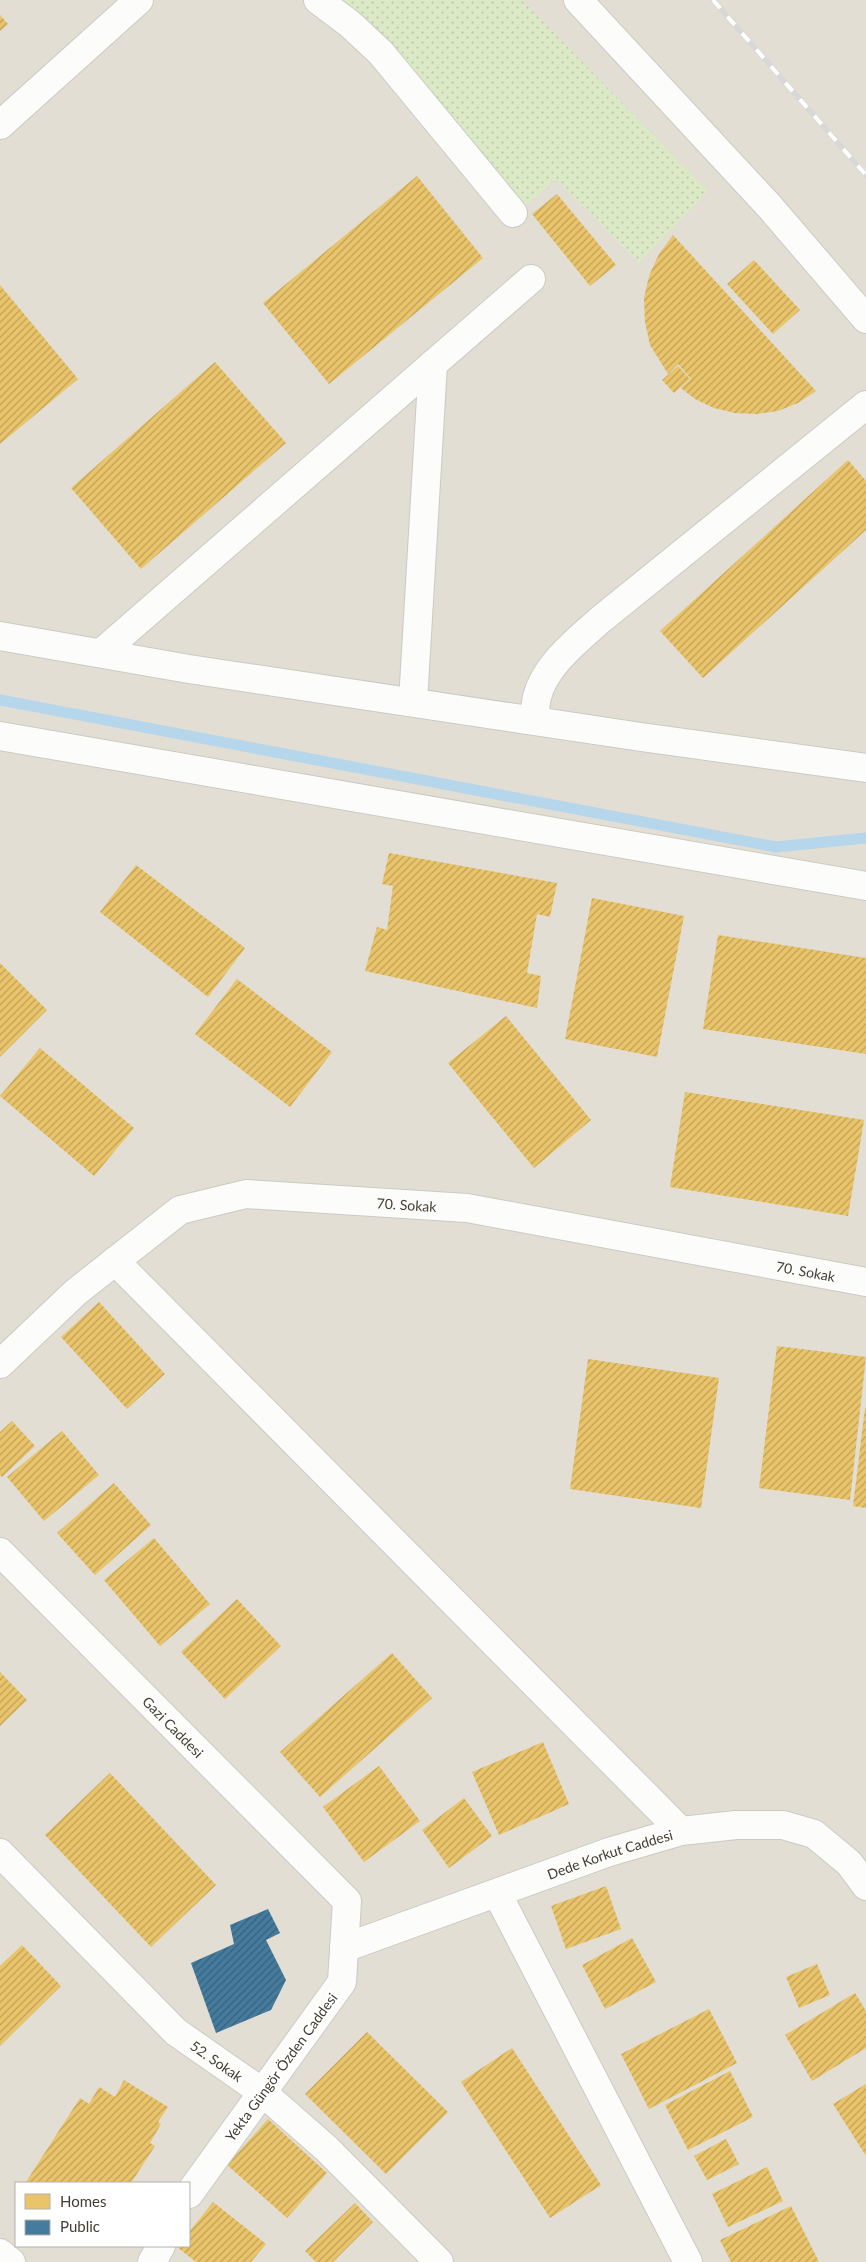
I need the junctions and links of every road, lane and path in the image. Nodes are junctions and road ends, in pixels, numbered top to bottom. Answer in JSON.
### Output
{"nodes":[{"id":1,"x":139,"y":0,"type":"edge"},
{"id":2,"x":318,"y":0,"type":"edge"},
{"id":3,"x":578,"y":0,"type":"edge"},
{"id":4,"x":0,"y":125,"type":"edge"},
{"id":5,"x":513,"y":213,"type":"dead end"},
{"id":6,"x":531,"y":279,"type":"dead end"},
{"id":7,"x":866,"y":319,"type":"edge"},
{"id":8,"x":433,"y":364,"type":"junction"},
{"id":9,"x":866,"y":406,"type":"edge"},
{"id":10,"x":0,"y":636,"type":"edge"},
{"id":11,"x":101,"y":654,"type":"junction"},
{"id":12,"x":412,"y":702,"type":"junction"},
{"id":13,"x":534,"y":720,"type":"junction"},
{"id":14,"x":0,"y":736,"type":"edge"},
{"id":15,"x":866,"y":768,"type":"edge"},
{"id":16,"x":866,"y":886,"type":"edge"},
{"id":17,"x":115,"y":1261,"type":"junction"},
{"id":18,"x":866,"y":1282,"type":"edge"},
{"id":19,"x":0,"y":1364,"type":"edge"},
{"id":20,"x":0,"y":1552,"type":"edge"},
{"id":21,"x":681,"y":1831,"type":"junction"},
{"id":22,"x":0,"y":1853,"type":"edge"},
{"id":23,"x":866,"y":1886,"type":"edge"},
{"id":24,"x":498,"y":1893,"type":"junction"},
{"id":25,"x":347,"y":1901,"type":"joint"},
{"id":26,"x":344,"y":1948,"type":"junction"},
{"id":27,"x":262,"y":2092,"type":"junction"},
{"id":28,"x":190,"y":2193,"type":"edge"},
{"id":29,"x":160,"y":2247,"type":"edge"},
{"id":30,"x":0,"y":2253,"type":"edge"},
{"id":31,"x":10,"y":2262,"type":"edge"},
{"id":32,"x":152,"y":2262,"type":"edge"},
{"id":33,"x":439,"y":2262,"type":"edge"},
{"id":34,"x":688,"y":2262,"type":"edge"}],
"edges":[{"from":1,"to":4,"type":"street"},
{"from":2,"to":5,"type":"street"},
{"from":3,"to":7,"type":"street"},
{"from":6,"to":8,"type":"street"},
{"from":8,"to":11,"type":"street"},
{"from":8,"to":12,"type":"street"},
{"from":9,"to":13,"type":"street"},
{"from":10,"to":11,"type":"street"},
{"from":11,"to":12,"type":"street"},
{"from":12,"to":13,"type":"street"},
{"from":13,"to":15,"type":"street"},
{"from":14,"to":16,"type":"street"},
{"from":17,"to":18,"type":"street","name":"70. Sokak"},
{"from":17,"to":19,"type":"street","name":"70. Sokak"},
{"from":17,"to":21,"type":"street"},
{"from":20,"to":25,"type":"street","name":"Gazi Caddesi"},
{"from":21,"to":23,"type":"street","name":"Dede Korkut Caddesi"},
{"from":21,"to":24,"type":"street","name":"Dede Korkut Caddesi"},
{"from":22,"to":27,"type":"street","name":"52. Sokak"},
{"from":24,"to":26,"type":"street","name":"Dede Korkut Caddesi"},
{"from":24,"to":34,"type":"street"},
{"from":25,"to":26,"type":"street","name":"Yekta Güngör Özden Caddesi"},
{"from":26,"to":27,"type":"street","name":"Yekta Güngör Özden Caddesi"},
{"from":27,"to":28,"type":"street","name":"Yekta Güngör Özden Caddesi"},
{"from":27,"to":33,"type":"street","name":"52. Sokak"},
{"from":29,"to":32,"type":"street"},
{"from":30,"to":31,"type":"street"}]}
